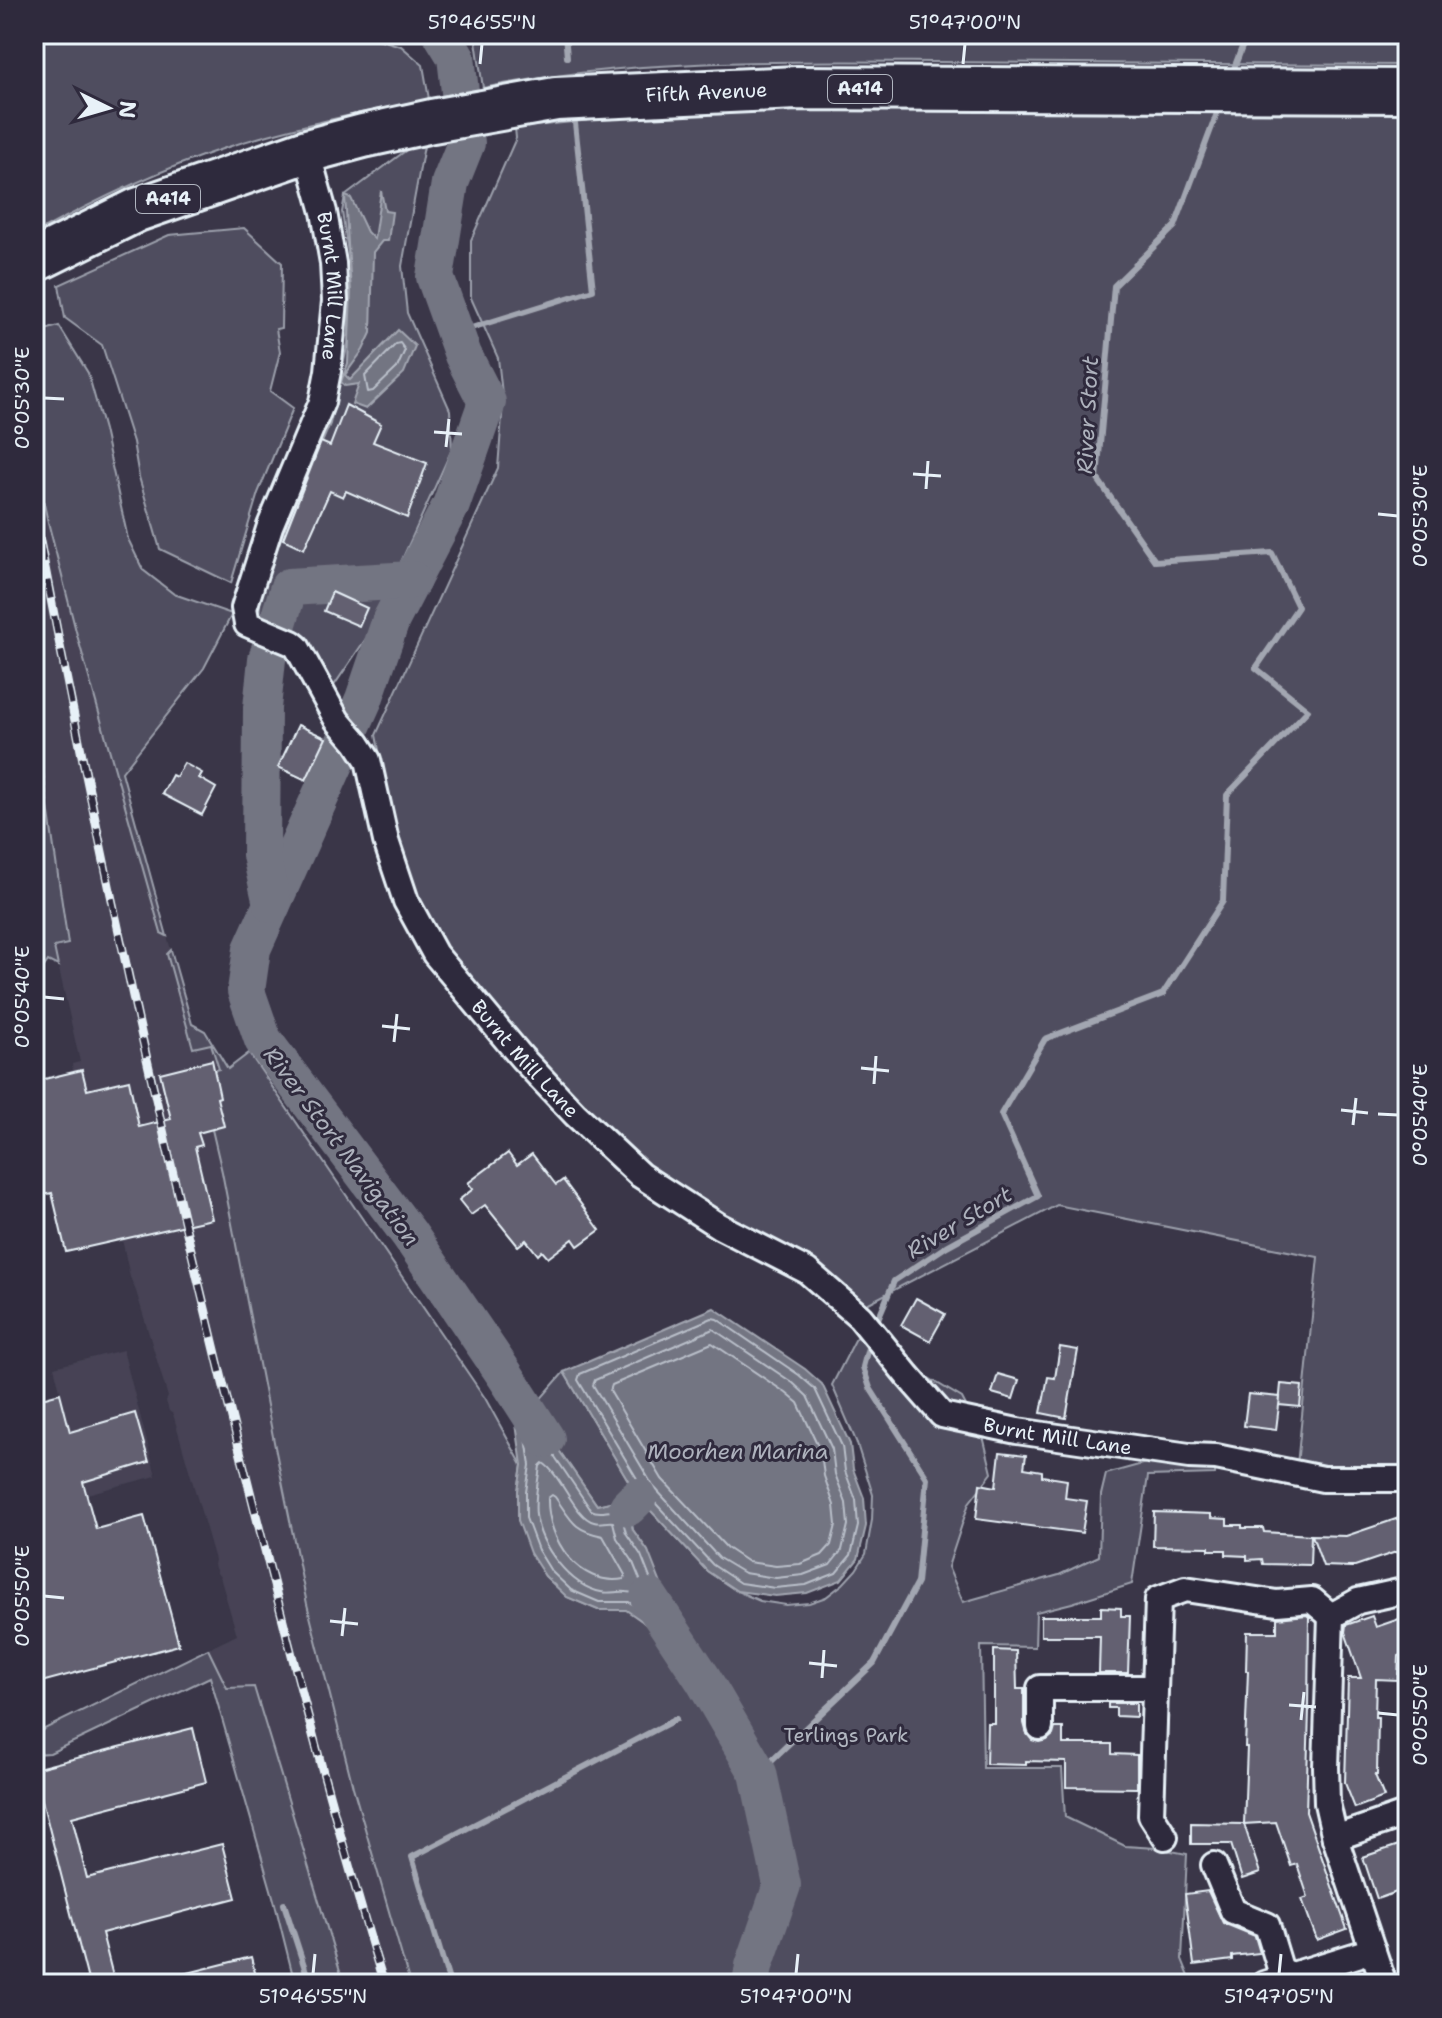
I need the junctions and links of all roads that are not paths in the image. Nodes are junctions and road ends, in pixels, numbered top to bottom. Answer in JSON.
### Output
{"nodes":[{"id":1,"x":1408,"y":91,"type":"edge"},
{"id":2,"x":307,"y":151,"type":"junction"},
{"id":3,"x":34,"y":261,"type":"edge"},
{"id":4,"x":1408,"y":1479,"type":"edge"},
{"id":5,"x":1408,"y":1590,"type":"edge"},
{"id":6,"x":1331,"y":1616,"type":"junction"},
{"id":7,"x":1155,"y":1688,"type":"junction"},
{"id":8,"x":1040,"y":1727,"type":"dead end"},
{"id":9,"x":1408,"y":1813,"type":"edge"},
{"id":10,"x":1165,"y":1837,"type":"dead end"},
{"id":11,"x":1335,"y":1838,"type":"junction"},
{"id":12,"x":1214,"y":1865,"type":"dead end"},
{"id":13,"x":1373,"y":1950,"type":"junction"},
{"id":14,"x":1274,"y":1981,"type":"edge"},
{"id":15,"x":1384,"y":1984,"type":"edge"}],
"edges":[{"from":1,"to":2,"type":"highway","name":"Fifth Avenue","number":"A414"},
{"from":2,"to":3,"type":"highway","name":"Fifth Avenue","number":"A414"},
{"from":2,"to":4,"type":"street","name":"Burnt Mill Lane"},
{"from":5,"to":6,"type":"street"},
{"from":6,"to":7,"type":"street"},
{"from":6,"to":11,"type":"street"},
{"from":7,"to":8,"type":"street"},
{"from":7,"to":10,"type":"street"},
{"from":9,"to":11,"type":"street"},
{"from":11,"to":13,"type":"street"},
{"from":12,"to":14,"type":"street"},
{"from":13,"to":14,"type":"street"},
{"from":13,"to":15,"type":"street"}]}
